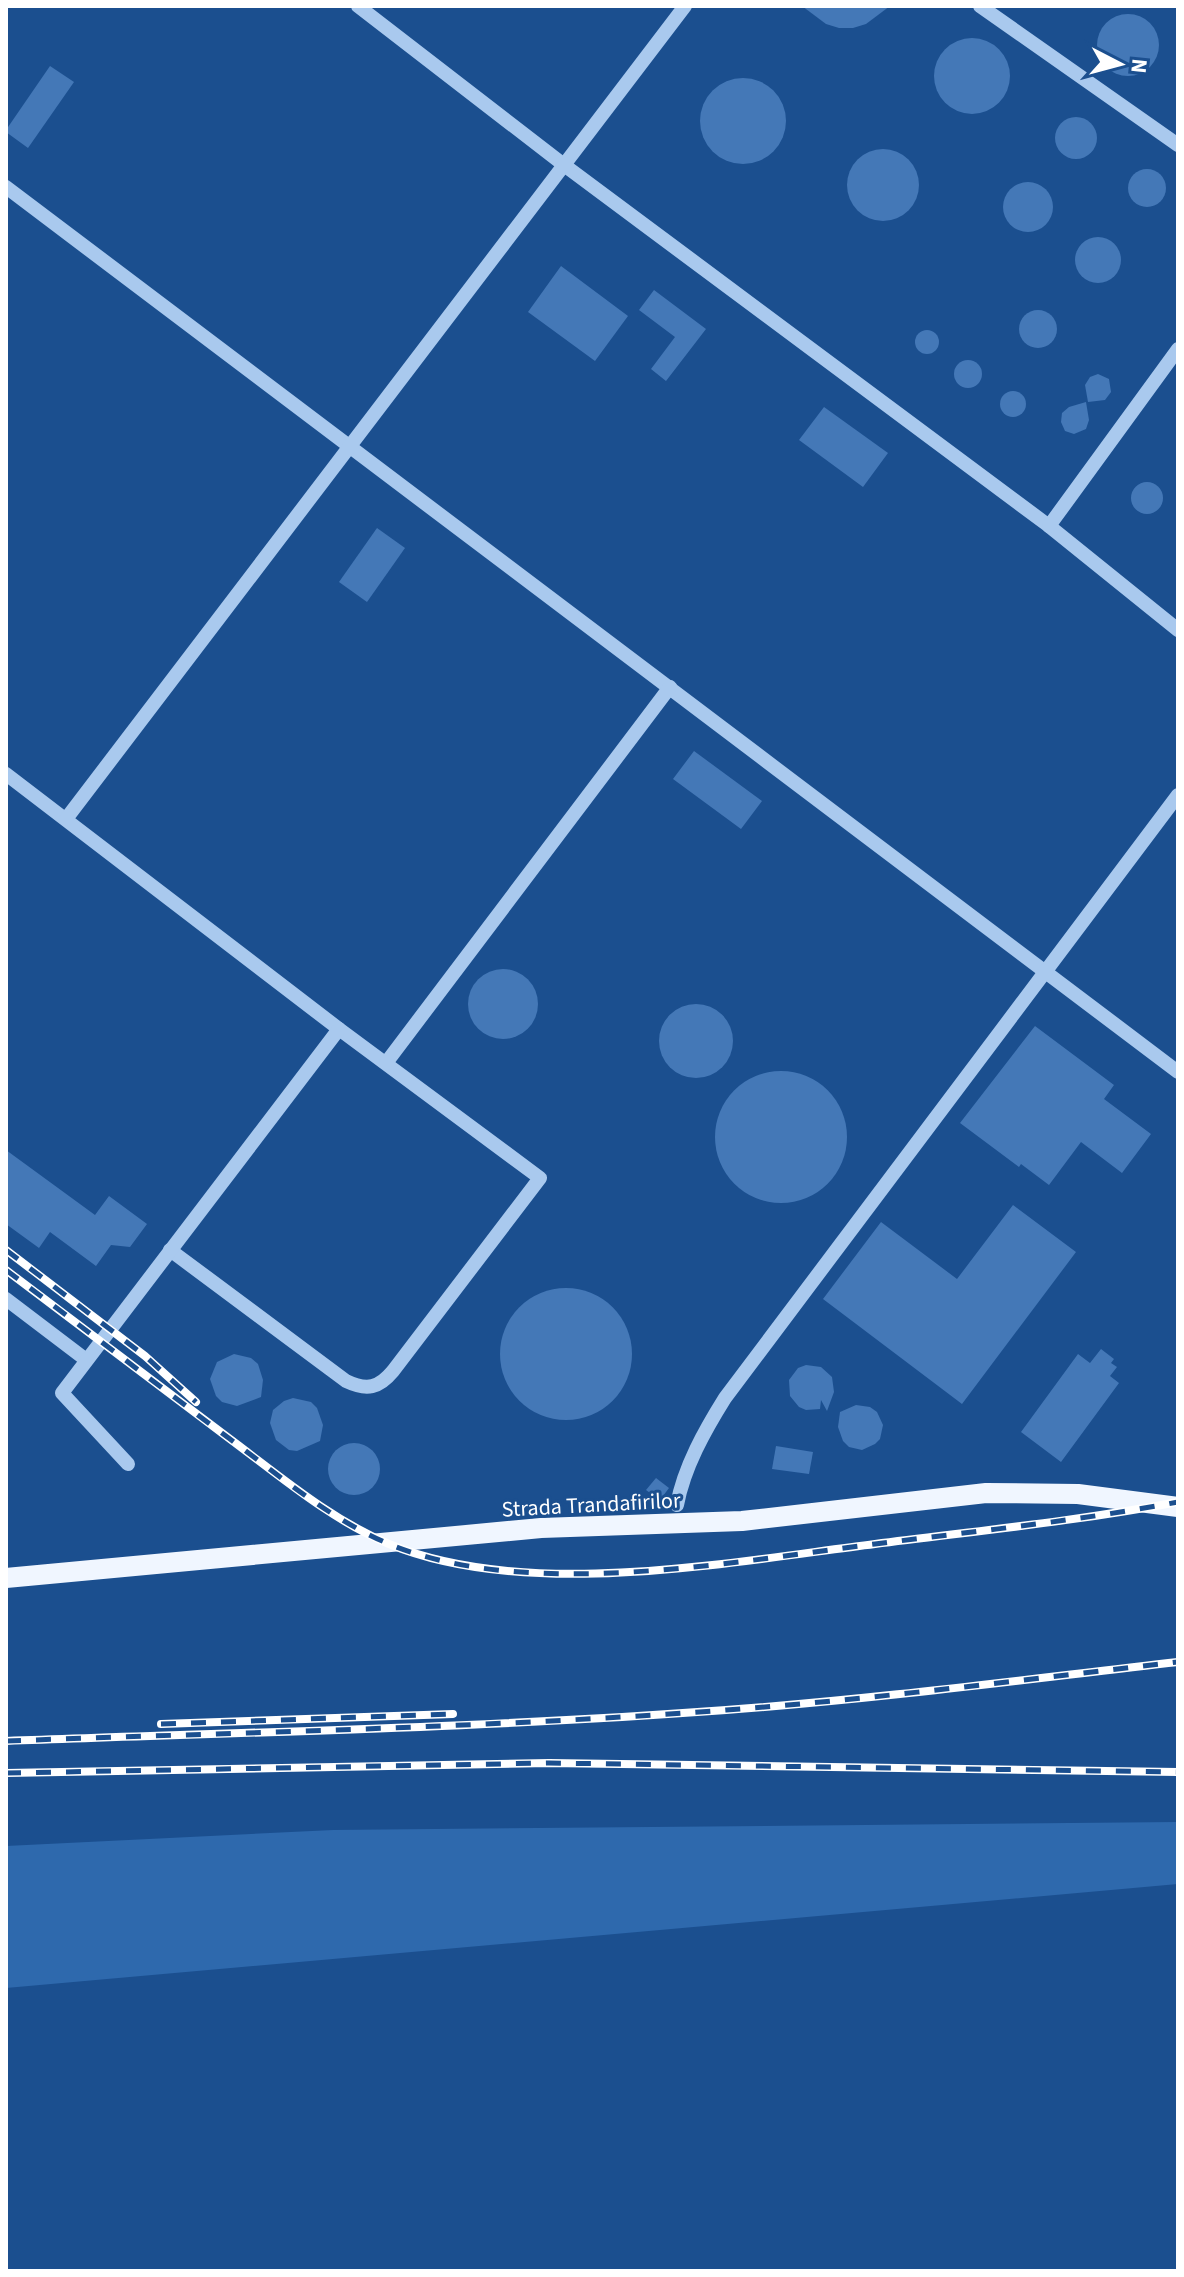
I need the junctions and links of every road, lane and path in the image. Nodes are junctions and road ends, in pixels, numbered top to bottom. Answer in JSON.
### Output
{"nodes":[{"id":1,"x":358,"y":6,"type":"edge"},
{"id":2,"x":685,"y":6,"type":"edge"},
{"id":3,"x":980,"y":6,"type":"edge"},
{"id":4,"x":1178,"y":145,"type":"edge"},
{"id":5,"x":564,"y":165,"type":"junction"},
{"id":6,"x":6,"y":187,"type":"edge"},
{"id":7,"x":1178,"y":349,"type":"edge"},
{"id":8,"x":348,"y":447,"type":"junction"},
{"id":9,"x":1049,"y":526,"type":"junction"},
{"id":10,"x":1178,"y":630,"type":"edge"},
{"id":11,"x":670,"y":687,"type":"junction"},
{"id":12,"x":6,"y":774,"type":"edge"},
{"id":13,"x":1178,"y":795,"type":"edge"},
{"id":14,"x":66,"y":819,"type":"junction"},
{"id":15,"x":1045,"y":970,"type":"junction"},
{"id":16,"x":339,"y":1029,"type":"junction"},
{"id":17,"x":386,"y":1063,"type":"junction"},
{"id":18,"x":1178,"y":1072,"type":"edge"},
{"id":19,"x":170,"y":1250,"type":"junction"},
{"id":20,"x":6,"y":1299,"type":"edge"},
{"id":21,"x":85,"y":1359,"type":"junction"},
{"id":22,"x":128,"y":1464,"type":"dead end"},
{"id":23,"x":677,"y":1505,"type":"dead end"},
{"id":24,"x":1178,"y":1507,"type":"edge"},
{"id":25,"x":6,"y":1578,"type":"edge"}],
"edges":[{"from":1,"to":5,"type":"lane"},
{"from":2,"to":5,"type":"lane"},
{"from":3,"to":4,"type":"lane"},
{"from":5,"to":8,"type":"lane"},
{"from":5,"to":9,"type":"lane"},
{"from":6,"to":8,"type":"lane"},
{"from":7,"to":9,"type":"lane"},
{"from":8,"to":11,"type":"lane"},
{"from":8,"to":14,"type":"lane"},
{"from":9,"to":10,"type":"lane"},
{"from":11,"to":15,"type":"lane"},
{"from":11,"to":17,"type":"lane"},
{"from":12,"to":14,"type":"lane"},
{"from":13,"to":15,"type":"lane"},
{"from":14,"to":16,"type":"lane"},
{"from":15,"to":18,"type":"lane"},
{"from":15,"to":23,"type":"lane"},
{"from":16,"to":17,"type":"lane"},
{"from":16,"to":19,"type":"lane"},
{"from":17,"to":19,"type":"lane"},
{"from":19,"to":21,"type":"lane"},
{"from":20,"to":21,"type":"lane"},
{"from":21,"to":22,"type":"lane"},
{"from":24,"to":25,"type":"main road","name":"Strada Trandafirilor"}]}
